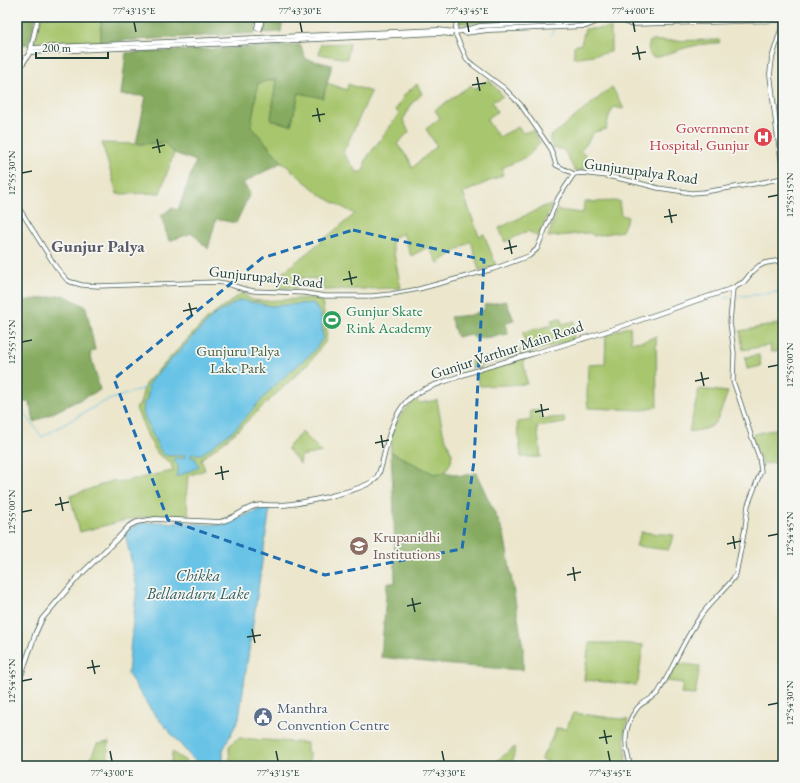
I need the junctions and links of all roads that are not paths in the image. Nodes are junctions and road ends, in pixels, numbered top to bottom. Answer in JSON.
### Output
{"nodes":[{"id":1,"x":38,"y":17,"type":"edge"},
{"id":2,"x":259,"y":17,"type":"edge"},
{"id":3,"x":262,"y":17,"type":"edge"},
{"id":4,"x":457,"y":17,"type":"edge"},
{"id":5,"x":730,"y":17,"type":"edge"},
{"id":6,"x":623,"y":20,"type":"junction"},
{"id":7,"x":783,"y":21,"type":"edge"},
{"id":8,"x":455,"y":32,"type":"junction"},
{"id":9,"x":30,"y":50,"type":"junction"},
{"id":10,"x":17,"y":73,"type":"edge"},
{"id":11,"x":783,"y":169,"type":"edge"},
{"id":12,"x":574,"y":174,"type":"junction"},
{"id":13,"x":783,"y":178,"type":"edge"},
{"id":14,"x":17,"y":205,"type":"edge"},
{"id":15,"x":783,"y":260,"type":"edge"},
{"id":16,"x":733,"y":288,"type":"junction"},
{"id":17,"x":17,"y":688,"type":"edge"},
{"id":18,"x":631,"y":766,"type":"edge"}],
"edges":[{"from":1,"to":9,"type":"main road"},
{"from":2,"to":3,"type":"main road"},
{"from":4,"to":8,"type":"street"},
{"from":5,"to":6,"type":"main road"},
{"from":6,"to":7,"type":"main road"},
{"from":6,"to":8,"type":"main road"},
{"from":7,"to":11,"type":"main road"},
{"from":8,"to":9,"type":"main road"},
{"from":8,"to":12,"type":"street"},
{"from":9,"to":10,"type":"main road"},
{"from":12,"to":13,"type":"street","name":"Gunjurupalya Road"},
{"from":12,"to":14,"type":"street","name":"Gunjurupalya Road"},
{"from":15,"to":16,"type":"main road","name":"Gunjur Varthur Main Road"},
{"from":16,"to":17,"type":"main road","name":"Gunjur Varthur Main Road"},
{"from":16,"to":18,"type":"street"}]}
